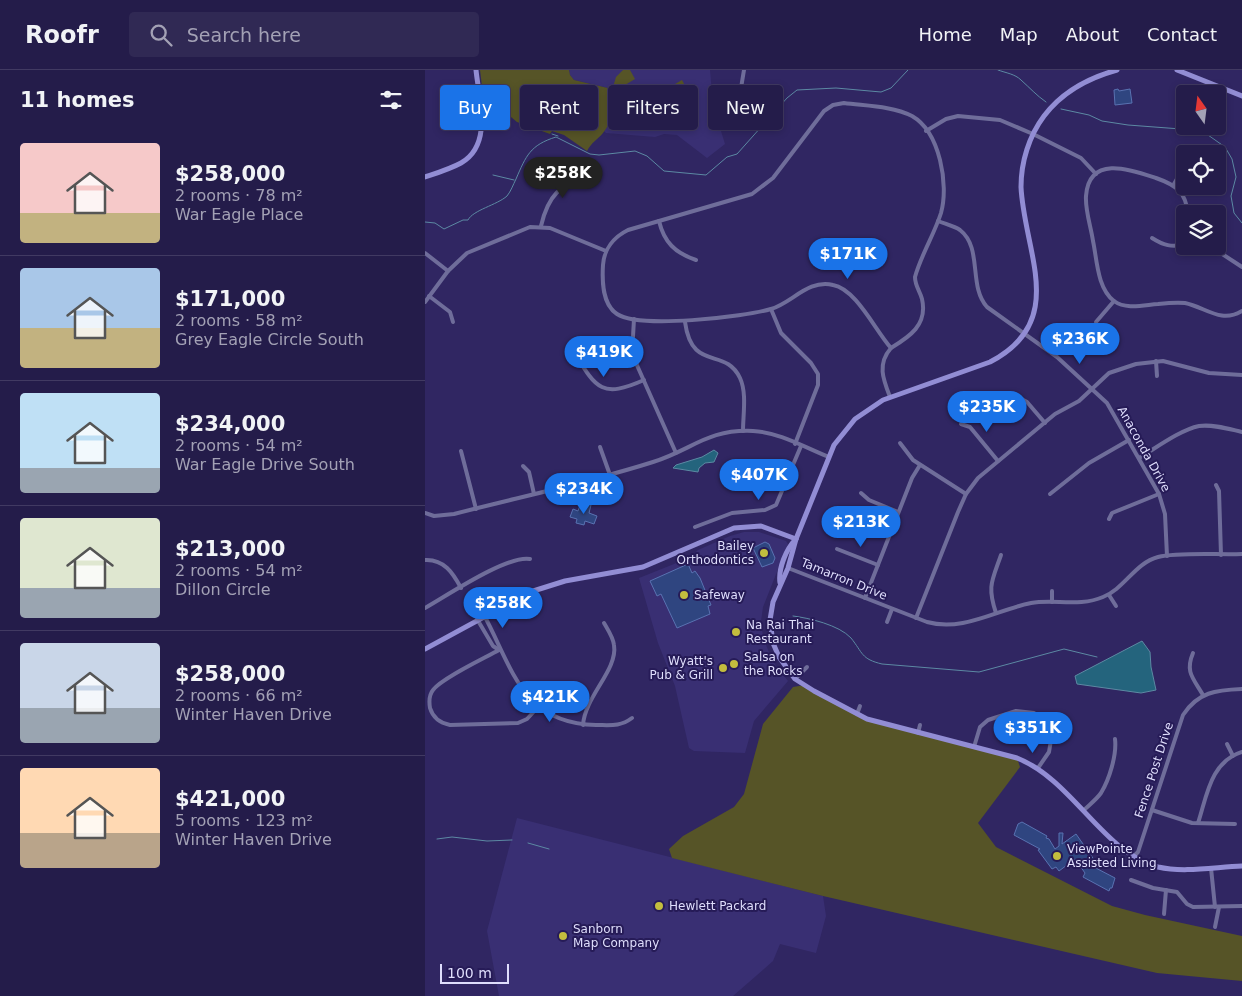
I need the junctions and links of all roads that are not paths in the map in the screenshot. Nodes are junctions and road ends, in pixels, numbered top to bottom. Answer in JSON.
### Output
{"nodes":[{"id":1,"x":476,"y":70,"type":"edge"},
{"id":2,"x":744,"y":70,"type":"edge"},
{"id":3,"x":1096,"y":70,"type":"edge"},
{"id":4,"x":1117,"y":70,"type":"edge"},
{"id":5,"x":1177,"y":70,"type":"edge"},
{"id":6,"x":1098,"y":76,"type":"junction"},
{"id":7,"x":742,"y":85,"type":"edge"},
{"id":8,"x":1242,"y":96,"type":"edge"},
{"id":9,"x":926,"y":131,"type":"junction"},
{"id":10,"x":1033,"y":134,"type":"junction"},
{"id":11,"x":1096,"y":174,"type":"junction"},
{"id":12,"x":425,"y":177,"type":"edge"},
{"id":13,"x":590,"y":177,"type":"dead end"},
{"id":14,"x":1176,"y":179,"type":"edge"},
{"id":15,"x":1173,"y":184,"type":"junction"},
{"id":16,"x":1187,"y":205,"type":"edge"},
{"id":17,"x":938,"y":221,"type":"junction"},
{"id":18,"x":659,"y":222,"type":"junction"},
{"id":19,"x":541,"y":226,"type":"junction"},
{"id":20,"x":1151,"y":238,"type":"dead end"},
{"id":21,"x":1176,"y":247,"type":"edge"},
{"id":22,"x":606,"y":252,"type":"junction"},
{"id":23,"x":425,"y":253,"type":"edge"},
{"id":24,"x":1224,"y":255,"type":"edge"},
{"id":25,"x":696,"y":260,"type":"dead end"},
{"id":26,"x":1242,"y":267,"type":"edge"},
{"id":27,"x":448,"y":271,"type":"junction"},
{"id":28,"x":429,"y":296,"type":"junction"},
{"id":29,"x":1114,"y":301,"type":"junction"},
{"id":30,"x":425,"y":302,"type":"edge"},
{"id":31,"x":771,"y":309,"type":"junction"},
{"id":32,"x":1242,"y":311,"type":"edge"},
{"id":33,"x":633,"y":319,"type":"junction"},
{"id":34,"x":453,"y":322,"type":"dead end"},
{"id":35,"x":685,"y":322,"type":"junction"},
{"id":36,"x":1096,"y":322,"type":"dead end"},
{"id":37,"x":1023,"y":333,"type":"junction"},
{"id":38,"x":891,"y":348,"type":"junction"},
{"id":39,"x":574,"y":352,"type":"dead end"},
{"id":40,"x":1156,"y":361,"type":"junction"},
{"id":41,"x":1242,"y":375,"type":"edge"},
{"id":42,"x":1157,"y":376,"type":"dead end"},
{"id":43,"x":644,"y":380,"type":"junction"},
{"id":44,"x":1091,"y":389,"type":"junction"},
{"id":45,"x":890,"y":397,"type":"junction"},
{"id":46,"x":1018,"y":397,"type":"dead end"},
{"id":47,"x":1045,"y":423,"type":"junction"},
{"id":48,"x":961,"y":424,"type":"dead end"},
{"id":49,"x":743,"y":431,"type":"junction"},
{"id":50,"x":1242,"y":432,"type":"edge"},
{"id":51,"x":1129,"y":440,"type":"junction"},
{"id":52,"x":901,"y":443,"type":"dead end"},
{"id":53,"x":795,"y":444,"type":"junction"},
{"id":54,"x":801,"y":446,"type":"junction"},
{"id":55,"x":600,"y":447,"type":"dead end"},
{"id":56,"x":461,"y":451,"type":"dead end"},
{"id":57,"x":676,"y":453,"type":"junction"},
{"id":58,"x":829,"y":457,"type":"junction"},
{"id":59,"x":1139,"y":458,"type":"junction"},
{"id":60,"x":998,"y":461,"type":"junction"},
{"id":61,"x":920,"y":465,"type":"junction"},
{"id":62,"x":523,"y":466,"type":"dead end"},
{"id":63,"x":610,"y":475,"type":"junction"},
{"id":64,"x":1217,"y":486,"type":"dead end"},
{"id":65,"x":861,"y":493,"type":"dead end"},
{"id":66,"x":534,"y":494,"type":"junction"},
{"id":67,"x":966,"y":494,"type":"junction"},
{"id":68,"x":1050,"y":494,"type":"dead end"},
{"id":69,"x":1159,"y":494,"type":"junction"},
{"id":70,"x":476,"y":509,"type":"junction"},
{"id":71,"x":899,"y":512,"type":"junction"},
{"id":72,"x":425,"y":513,"type":"edge"},
{"id":73,"x":1109,"y":519,"type":"dead end"},
{"id":74,"x":695,"y":527,"type":"dead end"},
{"id":75,"x":796,"y":539,"type":"junction"},
{"id":76,"x":837,"y":549,"type":"dead end"},
{"id":77,"x":1242,"y":554,"type":"edge"},
{"id":78,"x":1001,"y":555,"type":"dead end"},
{"id":79,"x":1221,"y":555,"type":"junction"},
{"id":80,"x":1167,"y":556,"type":"junction"},
{"id":81,"x":530,"y":559,"type":"dead end"},
{"id":82,"x":425,"y":560,"type":"edge"},
{"id":83,"x":878,"y":565,"type":"junction"},
{"id":84,"x":788,"y":568,"type":"junction"},
{"id":85,"x":780,"y":583,"type":"junction"},
{"id":86,"x":461,"y":588,"type":"junction"},
{"id":87,"x":1052,"y":591,"type":"dead end"},
{"id":88,"x":1109,"y":594,"type":"junction"},
{"id":89,"x":865,"y":598,"type":"junction"},
{"id":90,"x":1052,"y":602,"type":"junction"},
{"id":91,"x":1115,"y":606,"type":"dead end"},
{"id":92,"x":425,"y":608,"type":"edge"},
{"id":93,"x":892,"y":609,"type":"junction"},
{"id":94,"x":995,"y":613,"type":"junction"},
{"id":95,"x":484,"y":615,"type":"junction"},
{"id":96,"x":915,"y":618,"type":"junction"},
{"id":97,"x":477,"y":619,"type":"junction"},
{"id":98,"x":887,"y":622,"type":"dead end"},
{"id":99,"x":605,"y":623,"type":"dead end"},
{"id":100,"x":425,"y":649,"type":"edge"},
{"id":101,"x":499,"y":650,"type":"junction"},
{"id":102,"x":1193,"y":653,"type":"dead end"},
{"id":103,"x":807,"y":667,"type":"dead end"},
{"id":104,"x":795,"y":679,"type":"junction"},
{"id":105,"x":1242,"y":689,"type":"edge"},
{"id":106,"x":1203,"y":695,"type":"junction"},
{"id":107,"x":539,"y":706,"type":"junction"},
{"id":108,"x":860,"y":706,"type":"dead end"},
{"id":109,"x":857,"y":714,"type":"junction"},
{"id":110,"x":632,"y":718,"type":"dead end"},
{"id":111,"x":920,"y":724,"type":"dead end"},
{"id":112,"x":583,"y":725,"type":"junction"},
{"id":113,"x":918,"y":732,"type":"junction"},
{"id":114,"x":1115,"y":739,"type":"dead end"},
{"id":115,"x":1227,"y":744,"type":"dead end"},
{"id":116,"x":974,"y":747,"type":"junction"},
{"id":117,"x":1242,"y":752,"type":"edge"},
{"id":118,"x":1233,"y":756,"type":"junction"},
{"id":119,"x":1038,"y":768,"type":"junction"},
{"id":120,"x":1084,"y":810,"type":"junction"},
{"id":121,"x":1152,"y":810,"type":"junction"},
{"id":122,"x":1198,"y":823,"type":"junction"},
{"id":123,"x":1235,"y":824,"type":"dead end"},
{"id":124,"x":1133,"y":856,"type":"junction"},
{"id":125,"x":1242,"y":866,"type":"edge"},
{"id":126,"x":1211,"y":868,"type":"junction"},
{"id":127,"x":1131,"y":880,"type":"dead end"},
{"id":128,"x":1166,"y":890,"type":"junction"},
{"id":129,"x":1242,"y":906,"type":"edge"},
{"id":130,"x":1217,"y":907,"type":"junction"},
{"id":131,"x":1164,"y":914,"type":"dead end"},
{"id":132,"x":1215,"y":927,"type":"dead end"}],
"edges":[{"from":1,"to":12,"type":"main road"},
{"from":2,"to":7,"type":"street"},
{"from":3,"to":6,"type":"main road"},
{"from":4,"to":6,"type":"main road"},
{"from":5,"to":8,"type":"main road"},
{"from":6,"to":10,"type":"main road"},
{"from":9,"to":10,"type":"street"},
{"from":9,"to":17,"type":"street"},
{"from":9,"to":18,"type":"street"},
{"from":10,"to":11,"type":"street"},
{"from":10,"to":37,"type":"main road"},
{"from":11,"to":15,"type":"street"},
{"from":11,"to":29,"type":"street"},
{"from":13,"to":19,"type":"street"},
{"from":14,"to":15,"type":"street"},
{"from":15,"to":16,"type":"street"},
{"from":17,"to":37,"type":"street","name":"Anaconda Drive"},
{"from":17,"to":38,"type":"street"},
{"from":18,"to":22,"type":"street"},
{"from":18,"to":25,"type":"street"},
{"from":19,"to":22,"type":"street"},
{"from":19,"to":27,"type":"street"},
{"from":20,"to":21,"type":"street"},
{"from":22,"to":33,"type":"street"},
{"from":23,"to":27,"type":"street"},
{"from":24,"to":26,"type":"street"},
{"from":27,"to":28,"type":"street"},
{"from":28,"to":30,"type":"street"},
{"from":28,"to":34,"type":"street"},
{"from":29,"to":32,"type":"street"},
{"from":29,"to":36,"type":"street"},
{"from":31,"to":35,"type":"street"},
{"from":31,"to":38,"type":"street"},
{"from":31,"to":53,"type":"street"},
{"from":33,"to":35,"type":"street"},
{"from":33,"to":43,"type":"street"},
{"from":35,"to":49,"type":"street"},
{"from":37,"to":44,"type":"street","name":"Anaconda Drive"},
{"from":37,"to":45,"type":"main road"},
{"from":38,"to":45,"type":"street"},
{"from":39,"to":43,"type":"street"},
{"from":40,"to":41,"type":"street"},
{"from":40,"to":42,"type":"street"},
{"from":40,"to":44,"type":"street"},
{"from":43,"to":57,"type":"street"},
{"from":44,"to":47,"type":"street"},
{"from":44,"to":51,"type":"street","name":"Anaconda Drive"},
{"from":45,"to":58,"type":"main road"},
{"from":46,"to":47,"type":"street"},
{"from":47,"to":60,"type":"street"},
{"from":48,"to":60,"type":"street"},
{"from":49,"to":53,"type":"street"},
{"from":49,"to":57,"type":"street"},
{"from":50,"to":59,"type":"street"},
{"from":51,"to":59,"type":"street","name":"Anaconda Drive"},
{"from":51,"to":68,"type":"street"},
{"from":52,"to":61,"type":"street"},
{"from":53,"to":54,"type":"street"},
{"from":54,"to":58,"type":"street"},
{"from":54,"to":74,"type":"street"},
{"from":55,"to":63,"type":"street"},
{"from":56,"to":70,"type":"street"},
{"from":57,"to":63,"type":"street"},
{"from":58,"to":75,"type":"main road"},
{"from":59,"to":69,"type":"street","name":"Anaconda Drive"},
{"from":60,"to":67,"type":"street"},
{"from":61,"to":67,"type":"street"},
{"from":61,"to":71,"type":"street"},
{"from":62,"to":66,"type":"street"},
{"from":63,"to":66,"type":"street"},
{"from":64,"to":79,"type":"street"},
{"from":65,"to":71,"type":"street"},
{"from":66,"to":70,"type":"street"},
{"from":67,"to":96,"type":"street"},
{"from":69,"to":73,"type":"street"},
{"from":69,"to":80,"type":"street","name":"Anaconda Drive"},
{"from":70,"to":72,"type":"street"},
{"from":71,"to":83,"type":"street"},
{"from":75,"to":84,"type":"main road"},
{"from":75,"to":85,"type":"main road"},
{"from":75,"to":95,"type":"main road"},
{"from":76,"to":83,"type":"street"},
{"from":77,"to":79,"type":"street","name":"Tamarron Drive"},
{"from":78,"to":94,"type":"street"},
{"from":79,"to":80,"type":"street","name":"Tamarron Drive"},
{"from":80,"to":88,"type":"street","name":"Tamarron Drive"},
{"from":81,"to":86,"type":"street"},
{"from":82,"to":86,"type":"street"},
{"from":83,"to":89,"type":"street"},
{"from":84,"to":85,"type":"main road"},
{"from":84,"to":89,"type":"street","name":"Tamarron Drive"},
{"from":85,"to":104,"type":"main road"},
{"from":86,"to":92,"type":"street"},
{"from":87,"to":90,"type":"street"},
{"from":88,"to":90,"type":"street","name":"Tamarron Drive"},
{"from":88,"to":91,"type":"street"},
{"from":89,"to":93,"type":"street","name":"Tamarron Drive"},
{"from":90,"to":94,"type":"street","name":"Tamarron Drive"},
{"from":93,"to":96,"type":"street","name":"Tamarron Drive"},
{"from":93,"to":98,"type":"street","name":"Tamarron Drive"},
{"from":94,"to":96,"type":"street","name":"Tamarron Drive"},
{"from":95,"to":97,"type":"main road"},
{"from":95,"to":101,"type":"street"},
{"from":97,"to":100,"type":"main road"},
{"from":97,"to":101,"type":"street"},
{"from":99,"to":112,"type":"street"},
{"from":101,"to":107,"type":"street"},
{"from":101,"to":107,"type":"street"},
{"from":102,"to":106,"type":"street"},
{"from":103,"to":104,"type":"street"},
{"from":104,"to":109,"type":"main road"},
{"from":105,"to":106,"type":"street"},
{"from":106,"to":121,"type":"street","name":"Fence Post Drive"},
{"from":107,"to":112,"type":"street"},
{"from":108,"to":109,"type":"street"},
{"from":109,"to":113,"type":"main road"},
{"from":110,"to":112,"type":"street"},
{"from":111,"to":113,"type":"street"},
{"from":113,"to":116,"type":"main road"},
{"from":114,"to":120,"type":"street"},
{"from":115,"to":118,"type":"street"},
{"from":116,"to":119,"type":"main road"},
{"from":116,"to":119,"type":"street"},
{"from":117,"to":118,"type":"street"},
{"from":118,"to":122,"type":"street"},
{"from":119,"to":120,"type":"main road"},
{"from":120,"to":124,"type":"main road"},
{"from":121,"to":122,"type":"street"},
{"from":121,"to":124,"type":"street","name":"Fence Post Drive"},
{"from":122,"to":123,"type":"street"},
{"from":124,"to":126,"type":"main road"},
{"from":125,"to":126,"type":"main road"},
{"from":126,"to":130,"type":"street"},
{"from":127,"to":128,"type":"street"},
{"from":128,"to":130,"type":"street"},
{"from":128,"to":131,"type":"street"},
{"from":129,"to":130,"type":"street"},
{"from":130,"to":132,"type":"street"}]}
